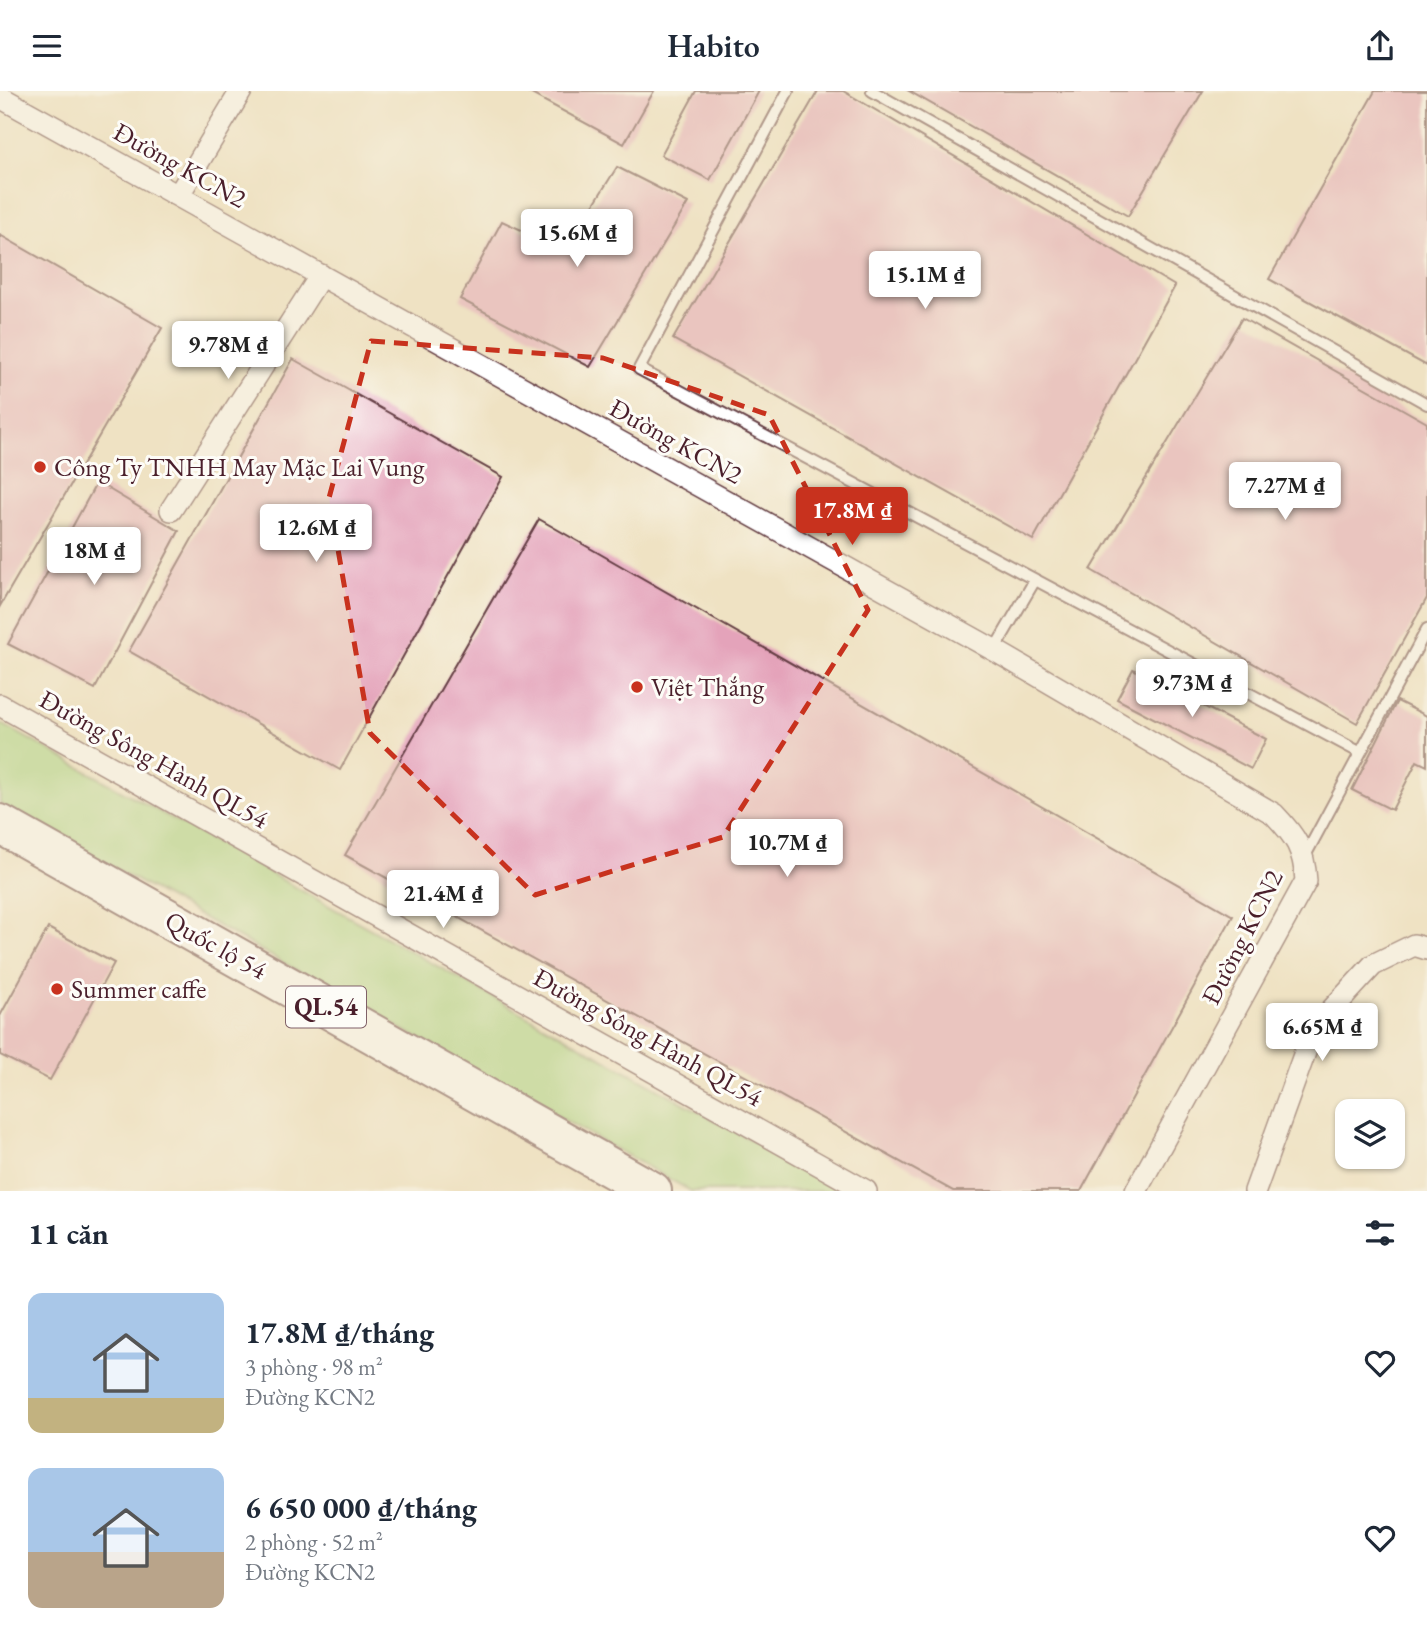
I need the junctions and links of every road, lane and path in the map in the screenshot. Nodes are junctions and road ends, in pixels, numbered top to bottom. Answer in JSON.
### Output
{"nodes":[{"id":1,"x":241,"y":91,"type":"edge"},
{"id":2,"x":788,"y":91,"type":"edge"},
{"id":3,"x":872,"y":91,"type":"edge"},
{"id":4,"x":0,"y":97,"type":"edge"},
{"id":5,"x":178,"y":195,"type":"junction"},
{"id":6,"x":321,"y":275,"type":"junction"},
{"id":7,"x":1427,"y":404,"type":"edge"},
{"id":8,"x":171,"y":510,"type":"dead end"},
{"id":9,"x":1035,"y":580,"type":"junction"},
{"id":10,"x":1427,"y":629,"type":"edge"},
{"id":11,"x":994,"y":650,"type":"junction"},
{"id":12,"x":0,"y":705,"type":"edge"},
{"id":13,"x":1359,"y":751,"type":"junction"},
{"id":14,"x":0,"y":824,"type":"edge"},
{"id":15,"x":1305,"y":856,"type":"junction"},
{"id":16,"x":1427,"y":949,"type":"edge"},
{"id":17,"x":652,"y":1191,"type":"edge"},
{"id":18,"x":866,"y":1191,"type":"edge"},
{"id":19,"x":1136,"y":1191,"type":"edge"},
{"id":20,"x":1255,"y":1191,"type":"edge"}],
"edges":[{"from":1,"to":5,"type":"street"},
{"from":2,"to":9,"type":"lane"},
{"from":3,"to":7,"type":"lane"},
{"from":4,"to":5,"type":"street","name":"Đường KCN2"},
{"from":5,"to":6,"type":"street","name":"Đường KCN2"},
{"from":6,"to":8,"type":"street"},
{"from":6,"to":11,"type":"street","name":"Đường KCN2"},
{"from":9,"to":11,"type":"lane"},
{"from":9,"to":13,"type":"lane"},
{"from":10,"to":13,"type":"lane"},
{"from":11,"to":15,"type":"street","name":"Đường KCN2"},
{"from":12,"to":18,"type":"street","name":"Đường Sông Hành QL54"},
{"from":13,"to":15,"type":"lane"},
{"from":14,"to":17,"type":"highway","name":"Quốc lộ 54","number":"QL.54"},
{"from":15,"to":19,"type":"street","name":"Đường KCN2"},
{"from":16,"to":20,"type":"street"}]}
